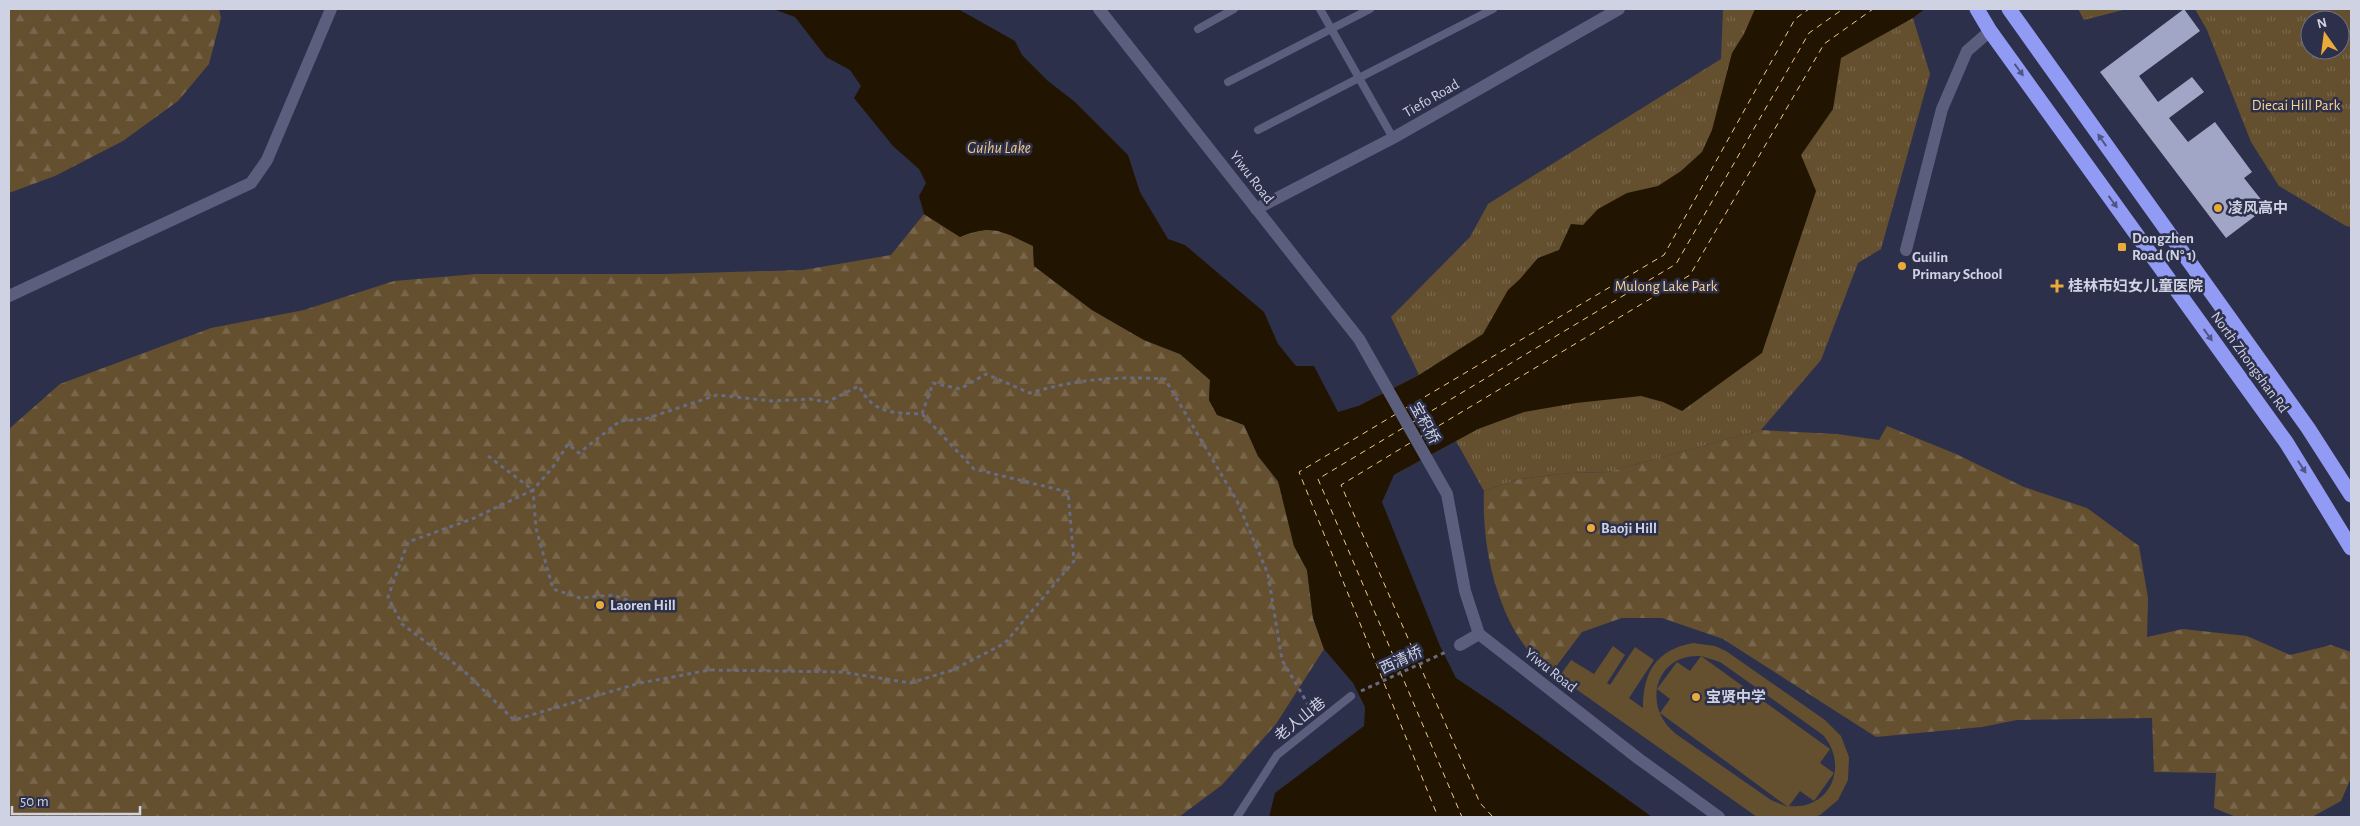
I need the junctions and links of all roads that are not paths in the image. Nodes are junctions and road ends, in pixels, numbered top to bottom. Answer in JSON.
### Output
{"nodes":[{"id":1,"x":331,"y":9,"type":"edge"},
{"id":2,"x":1098,"y":9,"type":"edge"},
{"id":3,"x":1234,"y":9,"type":"edge"},
{"id":4,"x":1320,"y":9,"type":"edge"},
{"id":5,"x":1370,"y":9,"type":"edge"},
{"id":6,"x":1493,"y":9,"type":"edge"},
{"id":7,"x":1619,"y":9,"type":"edge"},
{"id":8,"x":1977,"y":9,"type":"edge"},
{"id":9,"x":2011,"y":12,"type":"edge"},
{"id":10,"x":1198,"y":29,"type":"dead end"},
{"id":11,"x":1331,"y":29,"type":"junction"},
{"id":12,"x":1990,"y":31,"type":"junction"},
{"id":13,"x":1359,"y":78,"type":"junction"},
{"id":14,"x":1228,"y":82,"type":"dead end"},
{"id":15,"x":1258,"y":130,"type":"dead end"},
{"id":16,"x":1393,"y":138,"type":"junction"},
{"id":17,"x":1256,"y":209,"type":"junction"},
{"id":18,"x":1906,"y":250,"type":"dead end"},
{"id":19,"x":9,"y":296,"type":"edge"},
{"id":20,"x":1376,"y":368,"type":"joint"},
{"id":21,"x":2351,"y":495,"type":"edge"},
{"id":22,"x":2351,"y":548,"type":"edge"},
{"id":23,"x":1479,"y":634,"type":"junction"},
{"id":24,"x":1460,"y":645,"type":"road end"},
{"id":25,"x":1351,"y":696,"type":"road end"},
{"id":26,"x":1237,"y":817,"type":"edge"},
{"id":27,"x":1719,"y":817,"type":"edge"}],
"edges":[{"from":1,"to":19,"type":"street"},
{"from":2,"to":17,"type":"street","name":"Yiwu Road"},
{"from":3,"to":10,"type":"lane"},
{"from":4,"to":11,"type":"lane"},
{"from":5,"to":11,"type":"lane"},
{"from":6,"to":13,"type":"lane"},
{"from":7,"to":16,"type":"street","name":"Tiefo Road"},
{"from":8,"to":12,"type":"highway","name":"North Zhongshan Rd"},
{"from":21,"to":9,"type":"highway","name":"North Zhongshan Rd","one_way":true},
{"from":11,"to":13,"type":"lane"},
{"from":11,"to":14,"type":"lane"},
{"from":12,"to":18,"type":"street"},
{"from":12,"to":22,"type":"highway","name":"North Zhongshan Rd","one_way":true},
{"from":13,"to":15,"type":"lane"},
{"from":13,"to":16,"type":"lane"},
{"from":16,"to":17,"type":"street","name":"Tiefo Road"},
{"from":17,"to":20,"type":"street","name":"Yiwu Road"},
{"from":20,"to":23,"type":"street","name":"宝积桥"},
{"from":23,"to":24,"type":"street"},
{"from":23,"to":27,"type":"street","name":"Yiwu Road"},
{"from":25,"to":26,"type":"lane","name":"老人山巷"}]}
